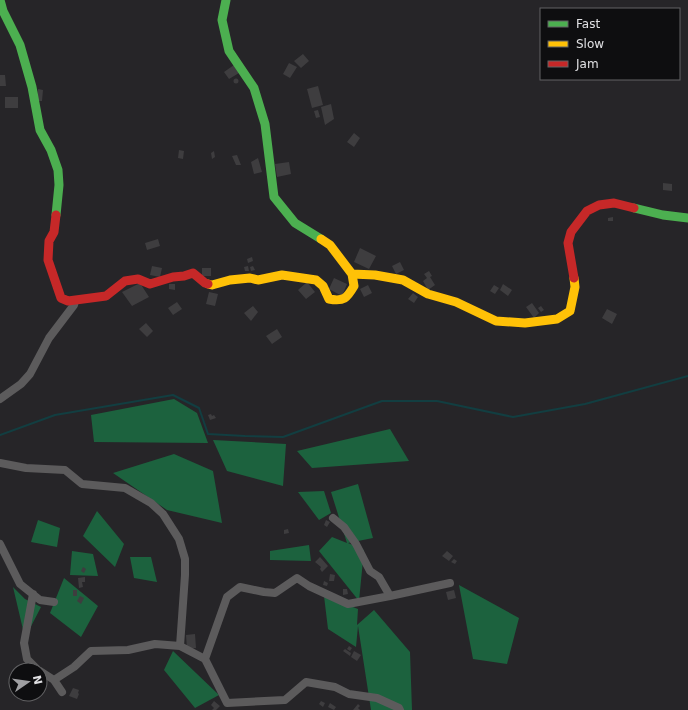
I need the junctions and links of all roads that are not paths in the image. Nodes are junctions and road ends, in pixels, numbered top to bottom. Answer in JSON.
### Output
{"nodes":[{"id":1,"x":0,"y":0,"type":"edge"},
{"id":2,"x":226,"y":0,"type":"edge"},
{"id":3,"x":688,"y":218,"type":"edge"},
{"id":4,"x":352,"y":274,"type":"junction"},
{"id":5,"x":75,"y":300,"type":"junction"},
{"id":6,"x":0,"y":399,"type":"edge"},
{"id":7,"x":0,"y":463,"type":"edge"},
{"id":8,"x":333,"y":518,"type":"dead end"},
{"id":9,"x":0,"y":544,"type":"edge"},
{"id":10,"x":450,"y":583,"type":"dead end"},
{"id":11,"x":33,"y":594,"type":"junction"},
{"id":12,"x":390,"y":596,"type":"junction"},
{"id":13,"x":54,"y":602,"type":"dead end"},
{"id":14,"x":180,"y":646,"type":"junction"},
{"id":15,"x":205,"y":659,"type":"junction"},
{"id":16,"x":29,"y":662,"type":"edge"},
{"id":17,"x":48,"y":676,"type":"edge"},
{"id":18,"x":54,"y":680,"type":"junction"},
{"id":19,"x":62,"y":692,"type":"dead end"},
{"id":20,"x":400,"y":710,"type":"edge"}],
"edges":[{"from":1,"to":5,"type":"street"},
{"from":2,"to":4,"type":"street"},
{"from":3,"to":4,"type":"street"},
{"from":4,"to":5,"type":"street"},
{"from":5,"to":6,"type":"street"},
{"from":7,"to":14,"type":"street"},
{"from":8,"to":12,"type":"street"},
{"from":9,"to":11,"type":"street"},
{"from":10,"to":12,"type":"street"},
{"from":11,"to":13,"type":"street"},
{"from":11,"to":16,"type":"street"},
{"from":12,"to":15,"type":"street"},
{"from":14,"to":15,"type":"street"},
{"from":14,"to":18,"type":"street"},
{"from":15,"to":20,"type":"street"},
{"from":17,"to":18,"type":"street"},
{"from":18,"to":19,"type":"street"}]}
